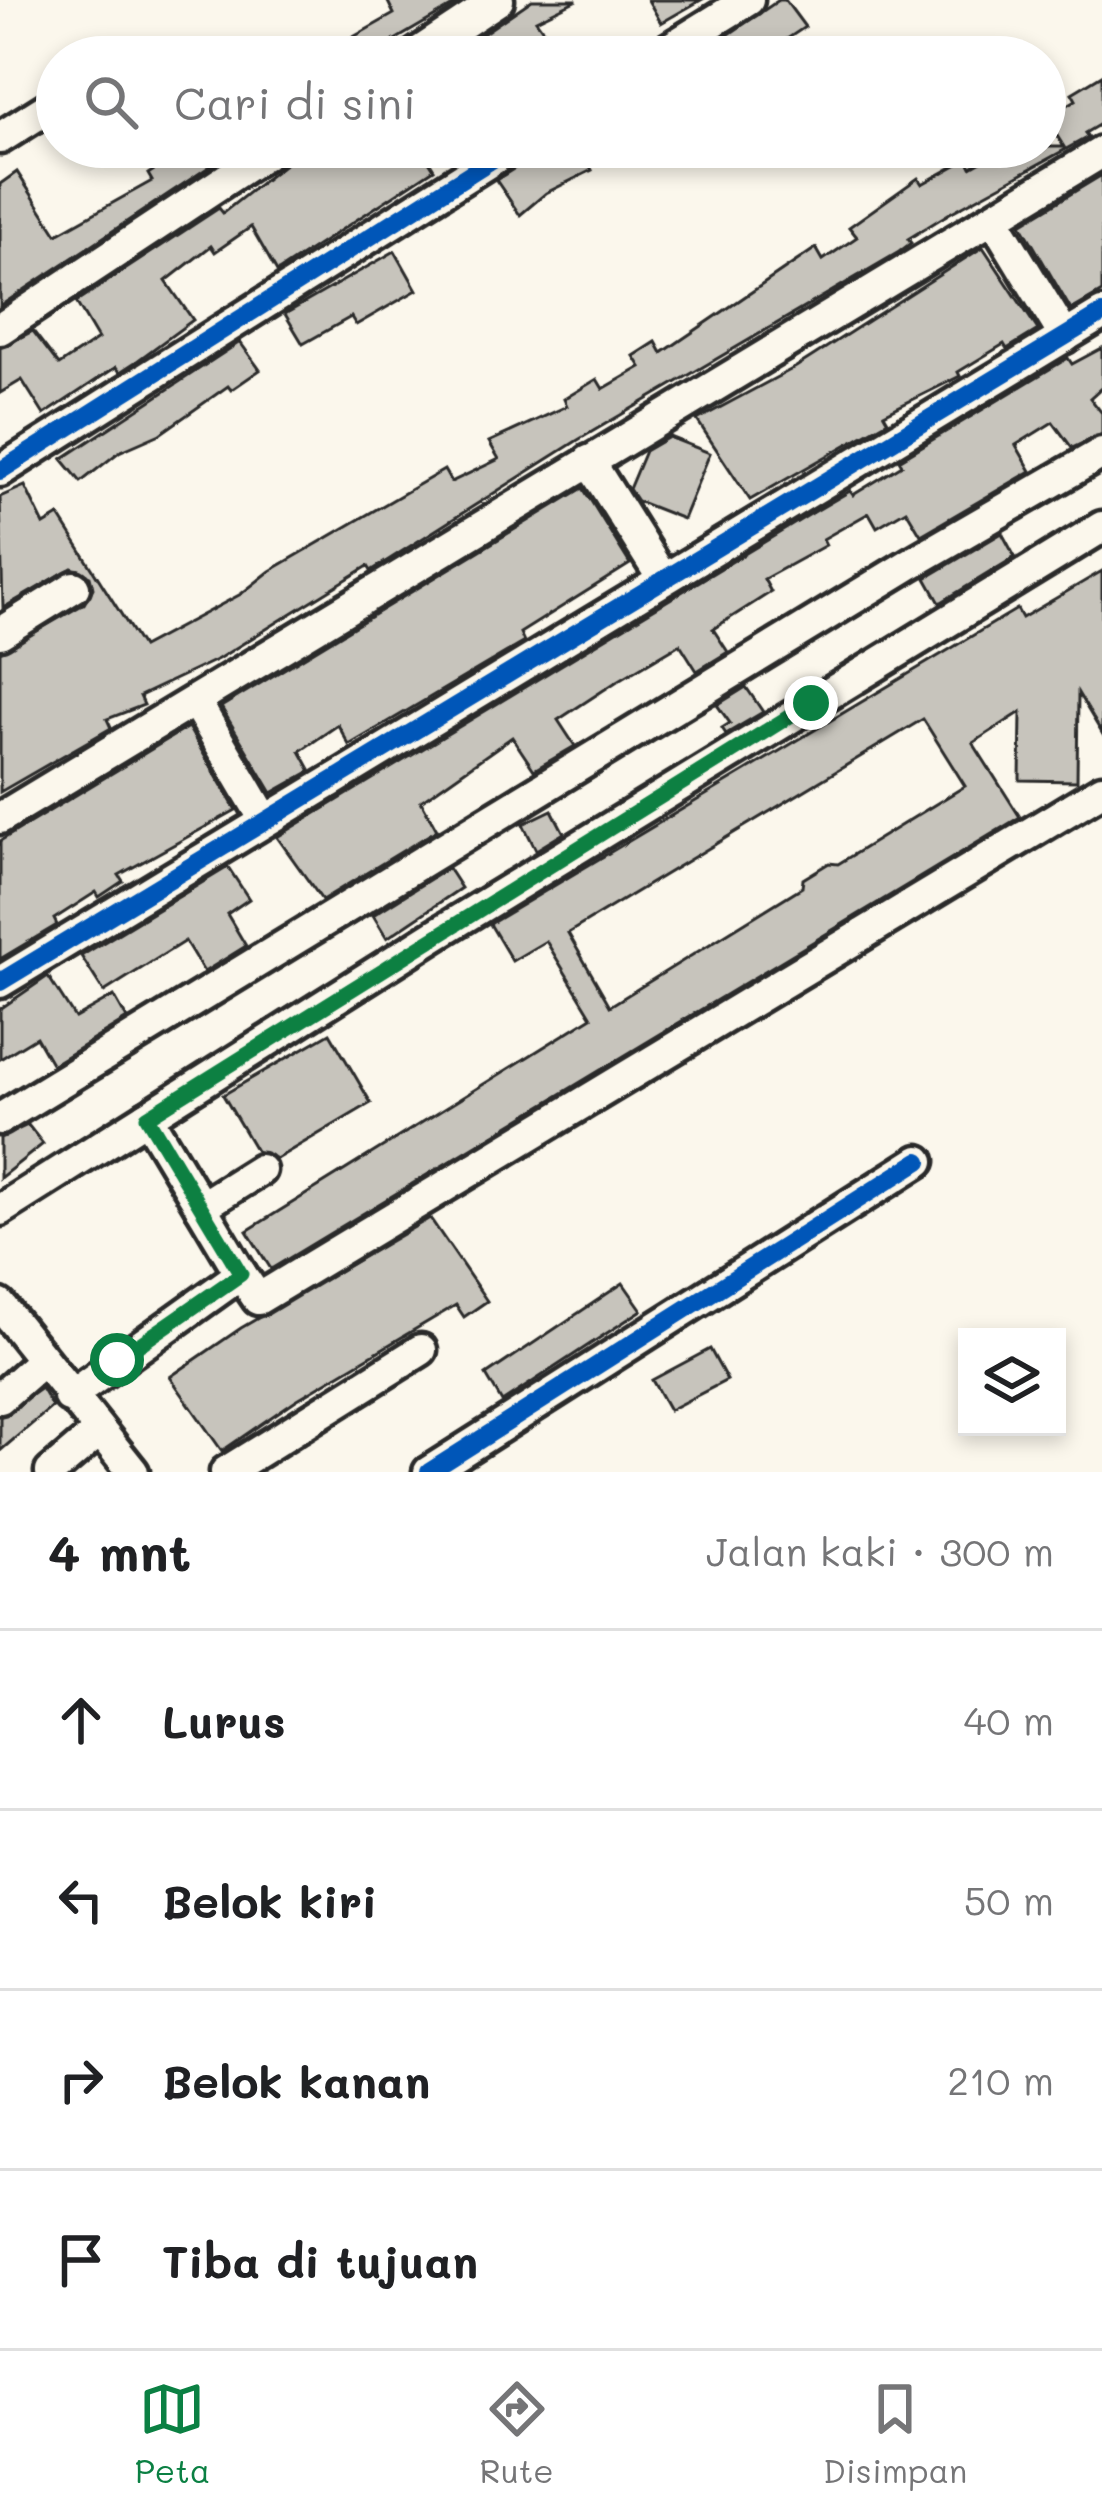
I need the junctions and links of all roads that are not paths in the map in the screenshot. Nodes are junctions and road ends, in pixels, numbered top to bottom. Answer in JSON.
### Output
{"nodes":[{"id":1,"x":498,"y":0,"type":"edge"},
{"id":2,"x":748,"y":0,"type":"edge"},
{"id":3,"x":444,"y":36,"type":"edge"},
{"id":4,"x":690,"y":36,"type":"edge"},
{"id":5,"x":36,"y":115,"type":"edge"},
{"id":6,"x":0,"y":138,"type":"edge"},
{"id":7,"x":1102,"y":152,"type":"edge"},
{"id":8,"x":243,"y":168,"type":"edge"},
{"id":9,"x":479,"y":168,"type":"edge"},
{"id":10,"x":993,"y":218,"type":"junction"},
{"id":11,"x":1102,"y":314,"type":"edge"},
{"id":12,"x":0,"y":328,"type":"edge"},
{"id":13,"x":1065,"y":337,"type":"junction"},
{"id":14,"x":1102,"y":453,"type":"edge"},
{"id":15,"x":589,"y":461,"type":"junction"},
{"id":16,"x":0,"y":471,"type":"edge"},
{"id":17,"x":1102,"y":527,"type":"edge"},
{"id":18,"x":663,"y":579,"type":"junction"},
{"id":19,"x":74,"y":587,"type":"dead end"},
{"id":20,"x":0,"y":633,"type":"edge"},
{"id":21,"x":195,"y":701,"type":"junction"},
{"id":22,"x":1102,"y":790,"type":"edge"},
{"id":23,"x":0,"y":818,"type":"edge"},
{"id":24,"x":265,"y":820,"type":"junction"},
{"id":25,"x":0,"y":982,"type":"edge"},
{"id":26,"x":147,"y":1117,"type":"junction"},
{"id":27,"x":0,"y":1119,"type":"edge"},
{"id":28,"x":920,"y":1162,"type":"dead end"},
{"id":29,"x":260,"y":1170,"type":"dead end"},
{"id":30,"x":201,"y":1207,"type":"junction"},
{"id":31,"x":0,"y":1210,"type":"edge"},
{"id":32,"x":241,"y":1274,"type":"junction"},
{"id":33,"x":0,"y":1305,"type":"edge"},
{"id":34,"x":421,"y":1350,"type":"dead end"},
{"id":35,"x":42,"y":1361,"type":"junction"},
{"id":36,"x":70,"y":1397,"type":"junction"},
{"id":37,"x":0,"y":1398,"type":"edge"},
{"id":38,"x":98,"y":1432,"type":"junction"},
{"id":39,"x":116,"y":1467,"type":"edge"},
{"id":40,"x":51,"y":1472,"type":"edge"},
{"id":41,"x":226,"y":1472,"type":"edge"},
{"id":42,"x":430,"y":1472,"type":"edge"}],
"edges":[{"from":1,"to":3,"type":"street"},
{"from":2,"to":4,"type":"street"},
{"from":5,"to":6,"type":"street"},
{"from":7,"to":10,"type":"street"},
{"from":8,"to":12,"type":"street"},
{"from":9,"to":16,"type":"street"},
{"from":10,"to":13,"type":"street"},
{"from":10,"to":15,"type":"street"},
{"from":11,"to":13,"type":"street"},
{"from":13,"to":18,"type":"street"},
{"from":14,"to":27,"type":"street"},
{"from":15,"to":18,"type":"street"},
{"from":15,"to":21,"type":"street"},
{"from":17,"to":26,"type":"street"},
{"from":18,"to":24,"type":"street"},
{"from":19,"to":20,"type":"street"},
{"from":21,"to":23,"type":"street"},
{"from":21,"to":24,"type":"street"},
{"from":22,"to":32,"type":"street"},
{"from":24,"to":25,"type":"street"},
{"from":26,"to":30,"type":"street"},
{"from":26,"to":31,"type":"street"},
{"from":28,"to":42,"type":"street"},
{"from":29,"to":30,"type":"street"},
{"from":30,"to":32,"type":"street"},
{"from":32,"to":36,"type":"street"},
{"from":33,"to":35,"type":"street"},
{"from":34,"to":41,"type":"street"},
{"from":35,"to":36,"type":"street"},
{"from":35,"to":37,"type":"street"},
{"from":36,"to":38,"type":"street"},
{"from":38,"to":39,"type":"street"},
{"from":38,"to":40,"type":"street"}]}
